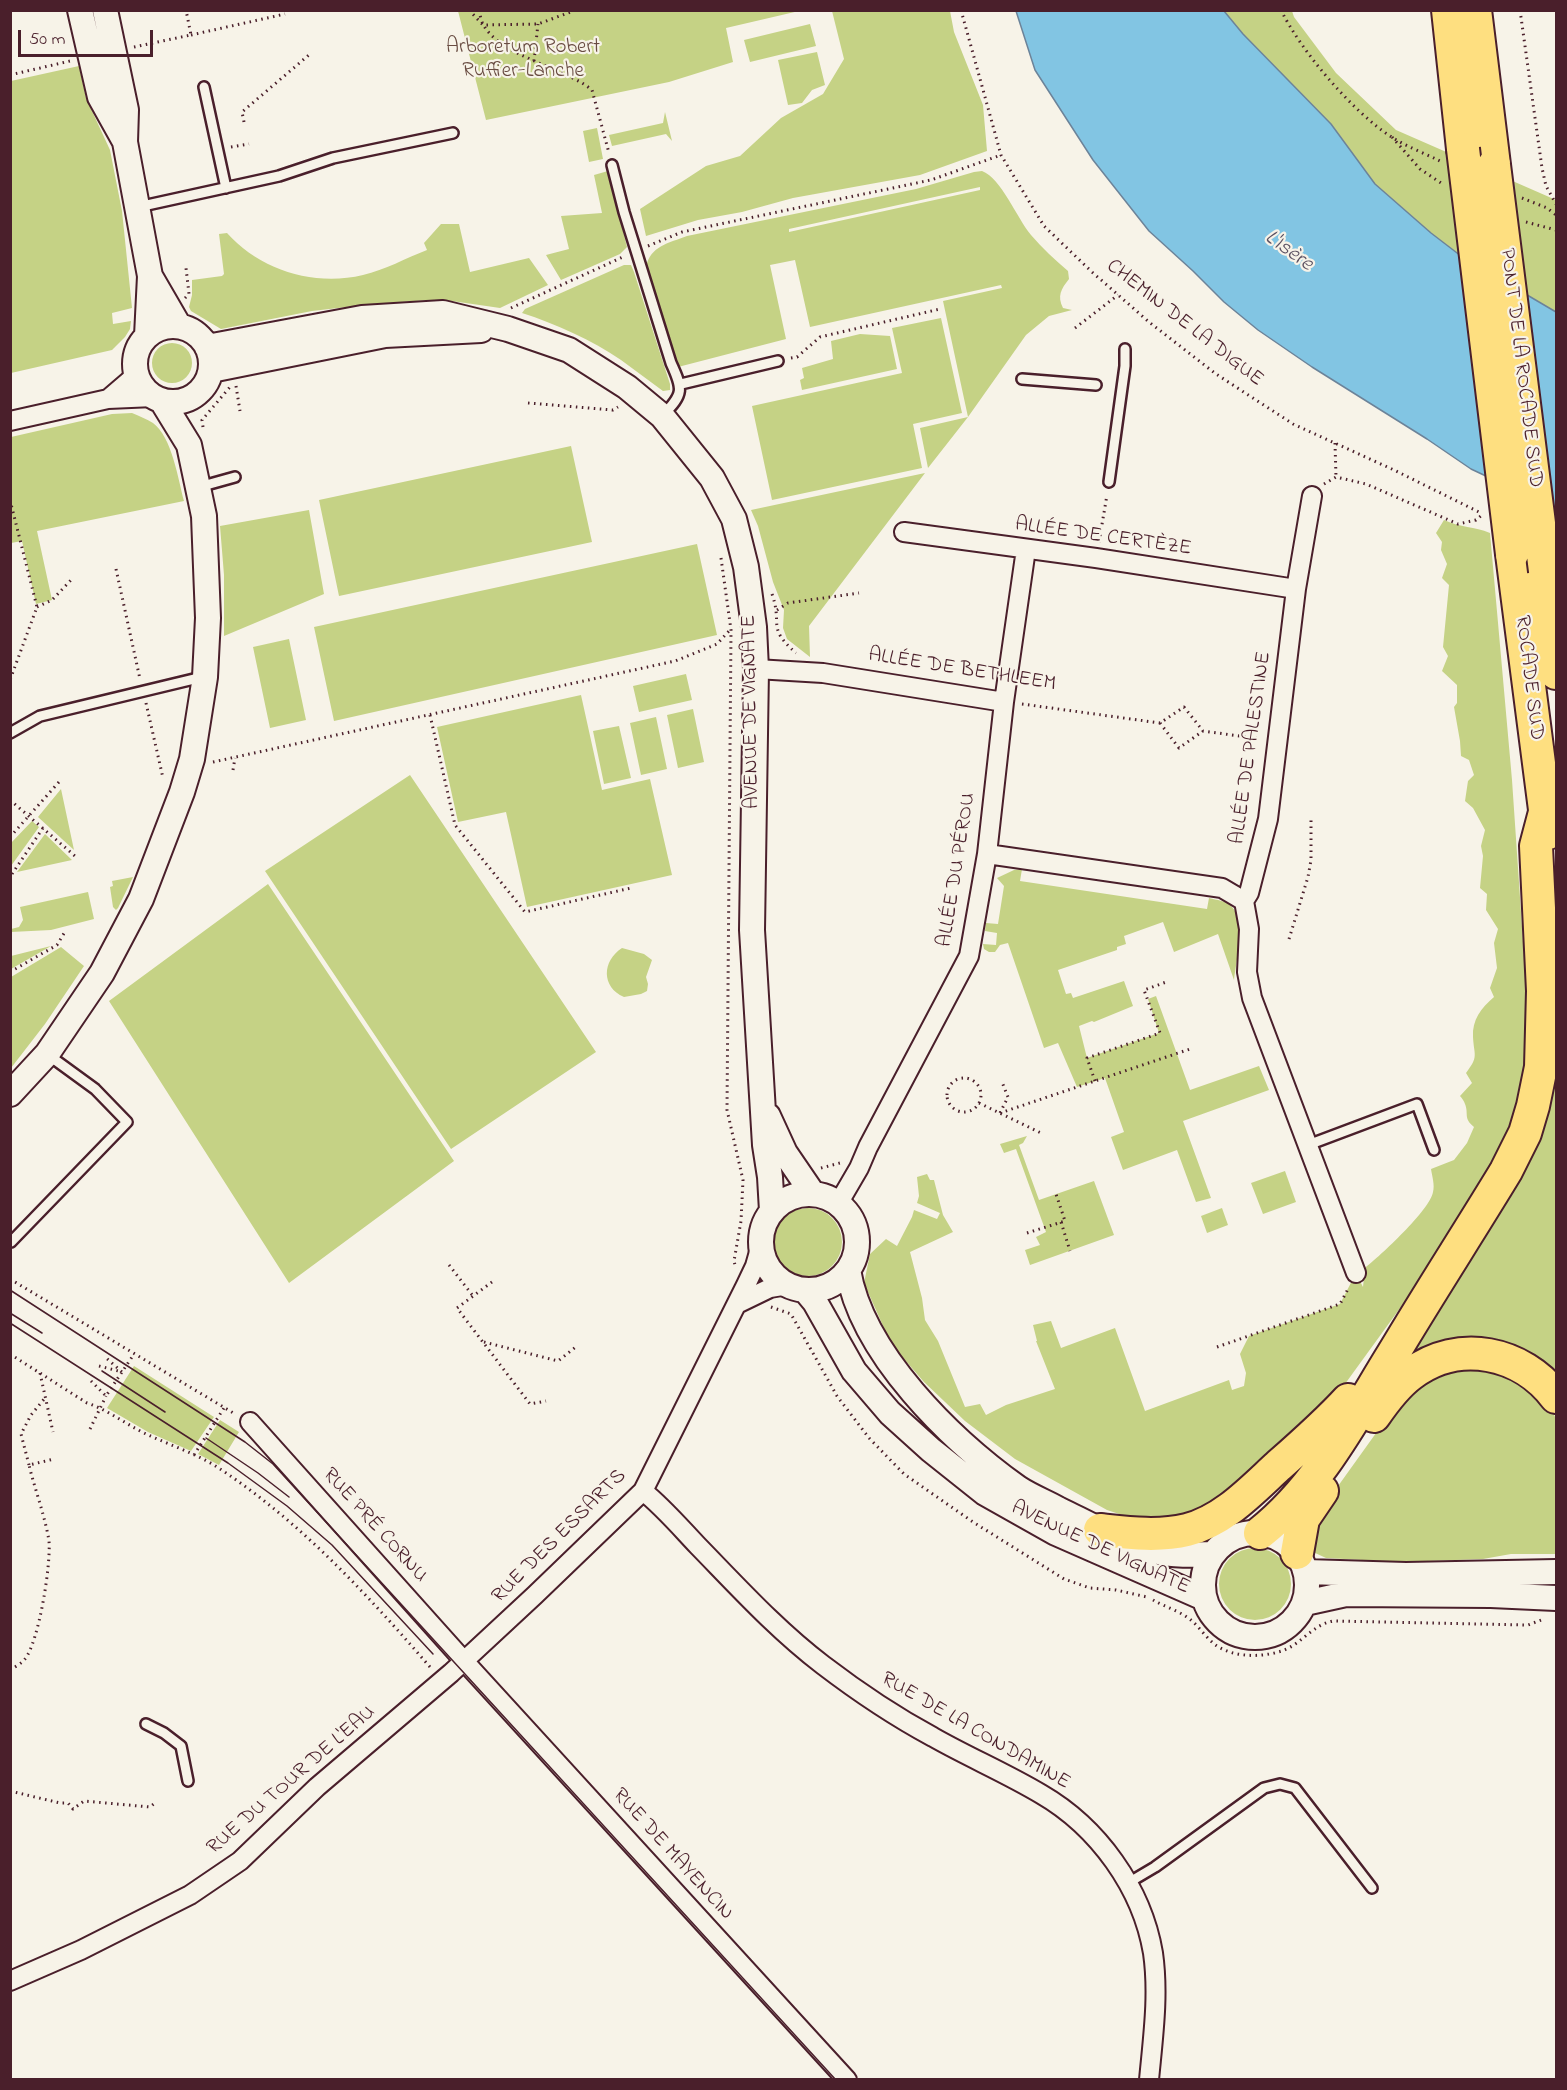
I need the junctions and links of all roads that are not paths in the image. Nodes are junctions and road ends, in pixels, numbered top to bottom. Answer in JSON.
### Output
{"nodes":[{"id":1,"x":80,"y":10,"type":"edge"},
{"id":2,"x":105,"y":10,"type":"edge"},
{"id":3,"x":1448,"y":10,"type":"edge"},
{"id":4,"x":1475,"y":10,"type":"edge"},
{"id":5,"x":204,"y":87,"type":"dead end"},
{"id":6,"x":453,"y":133,"type":"dead end"},
{"id":7,"x":125,"y":142,"type":"junction"},
{"id":8,"x":612,"y":165,"type":"road end"},
{"id":9,"x":226,"y":188,"type":"junction"},
{"id":10,"x":138,"y":207,"type":"junction"},
{"id":11,"x":150,"y":276,"type":"junction"},
{"id":12,"x":180,"y":315,"type":"junction"},
{"id":13,"x":147,"y":336,"type":"junction"},
{"id":14,"x":1125,"y":350,"type":"dead end"},
{"id":15,"x":209,"y":359,"type":"junction"},
{"id":16,"x":778,"y":362,"type":"road end"},
{"id":17,"x":136,"y":375,"type":"junction"},
{"id":18,"x":1022,"y":379,"type":"dead end"},
{"id":19,"x":681,"y":384,"type":"junction"},
{"id":20,"x":1096,"y":385,"type":"dead end"},
{"id":21,"x":193,"y":397,"type":"junction"},
{"id":22,"x":108,"y":399,"type":"junction"},
{"id":23,"x":158,"y":399,"type":"junction"},
{"id":24,"x":662,"y":416,"type":"junction"},
{"id":25,"x":10,"y":421,"type":"edge"},
{"id":26,"x":189,"y":445,"type":"junction"},
{"id":27,"x":235,"y":477,"type":"dead end"},
{"id":28,"x":1109,"y":482,"type":"road end"},
{"id":29,"x":199,"y":488,"type":"junction"},
{"id":30,"x":1312,"y":496,"type":"road end"},
{"id":31,"x":904,"y":532,"type":"dead end"},
{"id":32,"x":1026,"y":549,"type":"junction"},
{"id":33,"x":1512,"y":554,"type":"joint"},
{"id":34,"x":1545,"y":572,"type":"joint"},
{"id":35,"x":1296,"y":589,"type":"junction"},
{"id":36,"x":756,"y":669,"type":"junction"},
{"id":37,"x":1557,"y":673,"type":"edge"},
{"id":38,"x":205,"y":676,"type":"junction"},
{"id":39,"x":1004,"y":702,"type":"junction"},
{"id":40,"x":10,"y":733,"type":"edge"},
{"id":41,"x":1545,"y":812,"type":"junction"},
{"id":42,"x":987,"y":854,"type":"junction"},
{"id":43,"x":1245,"y":901,"type":"junction"},
{"id":44,"x":1557,"y":910,"type":"edge"},
{"id":45,"x":47,"y":1054,"type":"junction"},
{"id":46,"x":10,"y":1094,"type":"edge"},
{"id":47,"x":763,"y":1103,"type":"junction"},
{"id":48,"x":1308,"y":1144,"type":"junction"},
{"id":49,"x":1434,"y":1150,"type":"dead end"},
{"id":50,"x":813,"y":1194,"type":"junction"},
{"id":51,"x":838,"y":1204,"type":"junction"},
{"id":52,"x":772,"y":1211,"type":"junction"},
{"id":53,"x":10,"y":1241,"type":"edge"},
{"id":54,"x":761,"y":1245,"type":"junction"},
{"id":55,"x":848,"y":1270,"type":"junction"},
{"id":56,"x":1356,"y":1273,"type":"road end"},
{"id":57,"x":796,"y":1287,"type":"junction"},
{"id":58,"x":737,"y":1304,"type":"junction"},
{"id":59,"x":1397,"y":1347,"type":"junction"},
{"id":60,"x":1557,"y":1397,"type":"edge"},
{"id":61,"x":250,"y":1422,"type":"road end"},
{"id":62,"x":643,"y":1491,"type":"junction"},
{"id":63,"x":1100,"y":1530,"type":"junction"},
{"id":64,"x":1260,"y":1533,"type":"junction"},
{"id":65,"x":1213,"y":1554,"type":"junction"},
{"id":66,"x":1301,"y":1562,"type":"junction"},
{"id":67,"x":1557,"y":1572,"type":"edge"},
{"id":68,"x":1557,"y":1598,"type":"edge"},
{"id":69,"x":1204,"y":1599,"type":"junction"},
{"id":70,"x":1305,"y":1604,"type":"junction"},
{"id":71,"x":464,"y":1661,"type":"junction"},
{"id":72,"x":146,"y":1724,"type":"dead end"},
{"id":73,"x":188,"y":1781,"type":"dead end"},
{"id":74,"x":1128,"y":1883,"type":"junction"},
{"id":75,"x":1372,"y":1888,"type":"dead end"},
{"id":76,"x":10,"y":1981,"type":"edge"},
{"id":77,"x":847,"y":2079,"type":"edge"},
{"id":78,"x":1149,"y":2079,"type":"edge"}],
"edges":[{"from":1,"to":7,"type":"street"},
{"from":2,"to":7,"type":"street"},
{"from":3,"to":33,"type":"highway","name":"PONT DE LA ROCADE SUD","bridge":true},
{"from":4,"to":34,"type":"highway","name":"PONT DE LA ROCADE SUD","bridge":true},
{"from":5,"to":9,"type":"lane"},
{"from":6,"to":9,"type":"lane"},
{"from":7,"to":10,"type":"street"},
{"from":8,"to":19,"type":"lane"},
{"from":9,"to":10,"type":"lane"},
{"from":10,"to":11,"type":"street"},
{"from":11,"to":12,"type":"street"},
{"from":11,"to":13,"type":"street"},
{"from":12,"to":13,"type":"street"},
{"from":12,"to":15,"type":"street"},
{"from":13,"to":17,"type":"street"},
{"from":14,"to":28,"type":"lane"},
{"from":15,"to":21,"type":"street"},
{"from":15,"to":24,"type":"street","name":"AVENUE DE VIGNATE"},
{"from":16,"to":19,"type":"lane"},
{"from":17,"to":22,"type":"street"},
{"from":17,"to":23,"type":"street"},
{"from":18,"to":20,"type":"lane"},
{"from":19,"to":24,"type":"lane"},
{"from":21,"to":23,"type":"street"},
{"from":21,"to":26,"type":"street"},
{"from":22,"to":23,"type":"street"},
{"from":22,"to":25,"type":"street"},
{"from":23,"to":26,"type":"street"},
{"from":24,"to":36,"type":"street","name":"AVENUE DE VIGNATE"},
{"from":26,"to":29,"type":"street"},
{"from":27,"to":29,"type":"lane"},
{"from":29,"to":38,"type":"street"},
{"from":30,"to":35,"type":"street","name":"ALLÉE DE PALESTINE"},
{"from":31,"to":32,"type":"street","name":"ALLÉE DE CERTÈZE"},
{"from":32,"to":35,"type":"street","name":"ALLÉE DE CERTÈZE"},
{"from":32,"to":39,"type":"street","name":"ALLÉE DU PÉROU"},
{"from":33,"to":41,"type":"highway","name":"ROCADE SUD"},
{"from":34,"to":37,"type":"highway","name":"ROCADE SUD"},
{"from":35,"to":43,"type":"street","name":"ALLÉE DE PALESTINE"},
{"from":36,"to":39,"type":"street","name":"ALLÉE DE BETHLEEM"},
{"from":36,"to":47,"type":"street","name":"AVENUE DE VIGNATE"},
{"from":38,"to":40,"type":"lane"},
{"from":38,"to":45,"type":"street"},
{"from":39,"to":42,"type":"street","name":"ALLÉE DU PÉROU"},
{"from":41,"to":44,"type":"highway","name":"ROCADE SUD"},
{"from":41,"to":59,"type":"highway"},
{"from":42,"to":43,"type":"street"},
{"from":42,"to":51,"type":"street","name":"ALLÉE DU PÉROU"},
{"from":43,"to":48,"type":"street","name":"ALLÉE DE PALESTINE"},
{"from":45,"to":46,"type":"street"},
{"from":45,"to":53,"type":"lane"},
{"from":47,"to":50,"type":"street","name":"AVENUE DE VIGNATE"},
{"from":47,"to":52,"type":"street","name":"AVENUE DE VIGNATE"},
{"from":48,"to":49,"type":"lane"},
{"from":48,"to":56,"type":"street","name":"ALLÉE DE PALESTINE"},
{"from":50,"to":51,"type":"street"},
{"from":50,"to":52,"type":"street"},
{"from":51,"to":55,"type":"street"},
{"from":52,"to":54,"type":"street"},
{"from":54,"to":57,"type":"street"},
{"from":54,"to":58,"type":"street","name":"RUE DES ESSARTS"},
{"from":55,"to":57,"type":"street"},
{"from":55,"to":63,"type":"street","name":"AVENUE DE VIGNATE"},
{"from":57,"to":58,"type":"street"},
{"from":57,"to":69,"type":"street","name":"AVENUE DE VIGNATE"},
{"from":58,"to":62,"type":"street","name":"RUE DES ESSARTS"},
{"from":59,"to":63,"type":"highway"},
{"from":59,"to":64,"type":"highway"},
{"from":60,"to":66,"type":"highway"},
{"from":61,"to":71,"type":"street","name":"RUE PRÉ CORNU"},
{"from":62,"to":71,"type":"street","name":"RUE DES ESSARTS"},
{"from":62,"to":74,"type":"street","name":"RUE DE LA CONDAMINE"},
{"from":63,"to":65,"type":"street","name":"AVENUE DE VIGNATE"},
{"from":64,"to":65,"type":"street"},
{"from":64,"to":66,"type":"street"},
{"from":65,"to":69,"type":"street"},
{"from":66,"to":67,"type":"street"},
{"from":66,"to":70,"type":"street"},
{"from":68,"to":70,"type":"street"},
{"from":69,"to":70,"type":"street"},
{"from":71,"to":76,"type":"street","name":"RUE DU TOUR DE L'EAU"},
{"from":71,"to":77,"type":"street","name":"RUE DE MAYENCIN"},
{"from":72,"to":73,"type":"lane"},
{"from":74,"to":75,"type":"lane"},
{"from":74,"to":78,"type":"street","name":"RUE DE LA CONDAMINE"}]}
